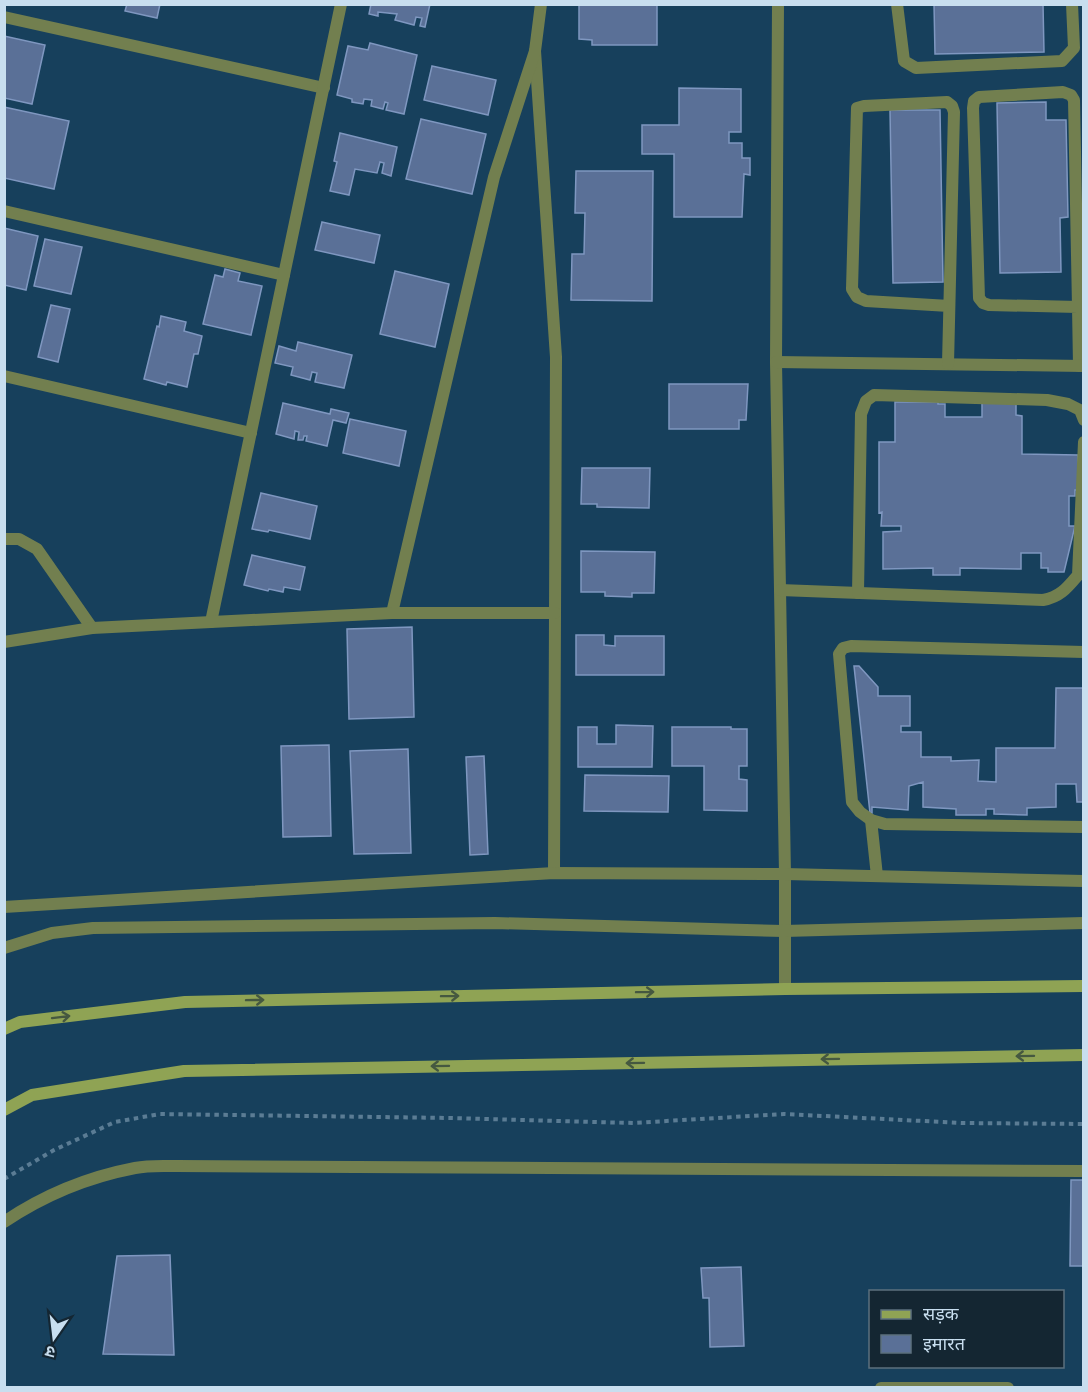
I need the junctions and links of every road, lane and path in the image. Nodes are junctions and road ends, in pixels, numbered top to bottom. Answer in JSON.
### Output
{"nodes":[{"id":1,"x":341,"y":4,"type":"edge"},
{"id":2,"x":541,"y":4,"type":"edge"},
{"id":3,"x":778,"y":4,"type":"edge"},
{"id":4,"x":897,"y":4,"type":"edge"},
{"id":5,"x":1072,"y":4,"type":"edge"},
{"id":6,"x":4,"y":17,"type":"edge"},
{"id":7,"x":535,"y":51,"type":"junction"},
{"id":8,"x":324,"y":88,"type":"junction"},
{"id":9,"x":4,"y":211,"type":"edge"},
{"id":10,"x":284,"y":275,"type":"junction"},
{"id":11,"x":949,"y":306,"type":"junction"},
{"id":12,"x":1078,"y":307,"type":"junction"},
{"id":13,"x":776,"y":362,"type":"junction"},
{"id":14,"x":948,"y":364,"type":"junction"},
{"id":15,"x":1081,"y":366,"type":"edge"},
{"id":16,"x":4,"y":376,"type":"edge"},
{"id":17,"x":1083,"y":420,"type":"edge"},
{"id":18,"x":251,"y":433,"type":"junction"},
{"id":19,"x":1083,"y":442,"type":"edge"},
{"id":20,"x":4,"y":539,"type":"edge"},
{"id":21,"x":780,"y":590,"type":"junction"},
{"id":22,"x":858,"y":593,"type":"junction"},
{"id":23,"x":392,"y":613,"type":"junction"},
{"id":24,"x":555,"y":613,"type":"junction"},
{"id":25,"x":211,"y":622,"type":"junction"},
{"id":26,"x":92,"y":628,"type":"junction"},
{"id":27,"x":4,"y":642,"type":"edge"},
{"id":28,"x":1083,"y":652,"type":"edge"},
{"id":29,"x":871,"y":820,"type":"junction"},
{"id":30,"x":1083,"y":827,"type":"edge"},
{"id":31,"x":554,"y":873,"type":"junction"},
{"id":32,"x":785,"y":874,"type":"junction"},
{"id":33,"x":877,"y":876,"type":"junction"},
{"id":34,"x":1083,"y":881,"type":"edge"},
{"id":35,"x":4,"y":907,"type":"edge"},
{"id":36,"x":1083,"y":923,"type":"edge"},
{"id":37,"x":784,"y":931,"type":"junction"},
{"id":38,"x":4,"y":948,"type":"edge"},
{"id":39,"x":1083,"y":986,"type":"edge"},
{"id":40,"x":785,"y":989,"type":"junction"},
{"id":41,"x":4,"y":1029,"type":"edge"},
{"id":42,"x":1083,"y":1055,"type":"edge"},
{"id":43,"x":4,"y":1110,"type":"edge"},
{"id":44,"x":1083,"y":1124,"type":"edge"},
{"id":45,"x":1083,"y":1171,"type":"edge"},
{"id":46,"x":4,"y":1179,"type":"edge"},
{"id":47,"x":4,"y":1222,"type":"edge"},
{"id":48,"x":982,"y":1387,"type":"edge"},
{"id":49,"x":880,"y":1388,"type":"edge"},
{"id":50,"x":1008,"y":1388,"type":"edge"}],
"edges":[{"from":1,"to":8,"type":"street"},
{"from":2,"to":7,"type":"street"},
{"from":3,"to":13,"type":"street"},
{"from":4,"to":5,"type":"street"},
{"from":6,"to":8,"type":"street"},
{"from":7,"to":23,"type":"street"},
{"from":7,"to":24,"type":"street"},
{"from":8,"to":10,"type":"street"},
{"from":9,"to":10,"type":"street"},
{"from":10,"to":18,"type":"street"},
{"from":11,"to":11,"type":"street"},
{"from":11,"to":14,"type":"street"},
{"from":12,"to":12,"type":"street"},
{"from":12,"to":15,"type":"street"},
{"from":13,"to":14,"type":"street"},
{"from":13,"to":21,"type":"street"},
{"from":14,"to":15,"type":"street"},
{"from":16,"to":18,"type":"street"},
{"from":17,"to":22,"type":"street"},
{"from":18,"to":25,"type":"street"},
{"from":19,"to":22,"type":"street"},
{"from":20,"to":26,"type":"street"},
{"from":21,"to":22,"type":"street"},
{"from":21,"to":32,"type":"street"},
{"from":23,"to":24,"type":"street"},
{"from":23,"to":25,"type":"street"},
{"from":24,"to":31,"type":"street"},
{"from":25,"to":26,"type":"street"},
{"from":26,"to":27,"type":"street"},
{"from":28,"to":29,"type":"street"},
{"from":29,"to":30,"type":"street"},
{"from":29,"to":33,"type":"street"},
{"from":31,"to":32,"type":"street"},
{"from":31,"to":35,"type":"street"},
{"from":32,"to":33,"type":"street"},
{"from":32,"to":37,"type":"street"},
{"from":33,"to":34,"type":"street"},
{"from":36,"to":37,"type":"street"},
{"from":37,"to":38,"type":"street"},
{"from":37,"to":40,"type":"street"},
{"from":39,"to":40,"type":"main road"},
{"from":41,"to":40,"type":"main road","one_way":true},
{"from":42,"to":43,"type":"main road","one_way":true},
{"from":44,"to":46,"type":"path"},
{"from":45,"to":47,"type":"street"},
{"from":48,"to":49,"type":"street"},
{"from":48,"to":50,"type":"street"}]}
